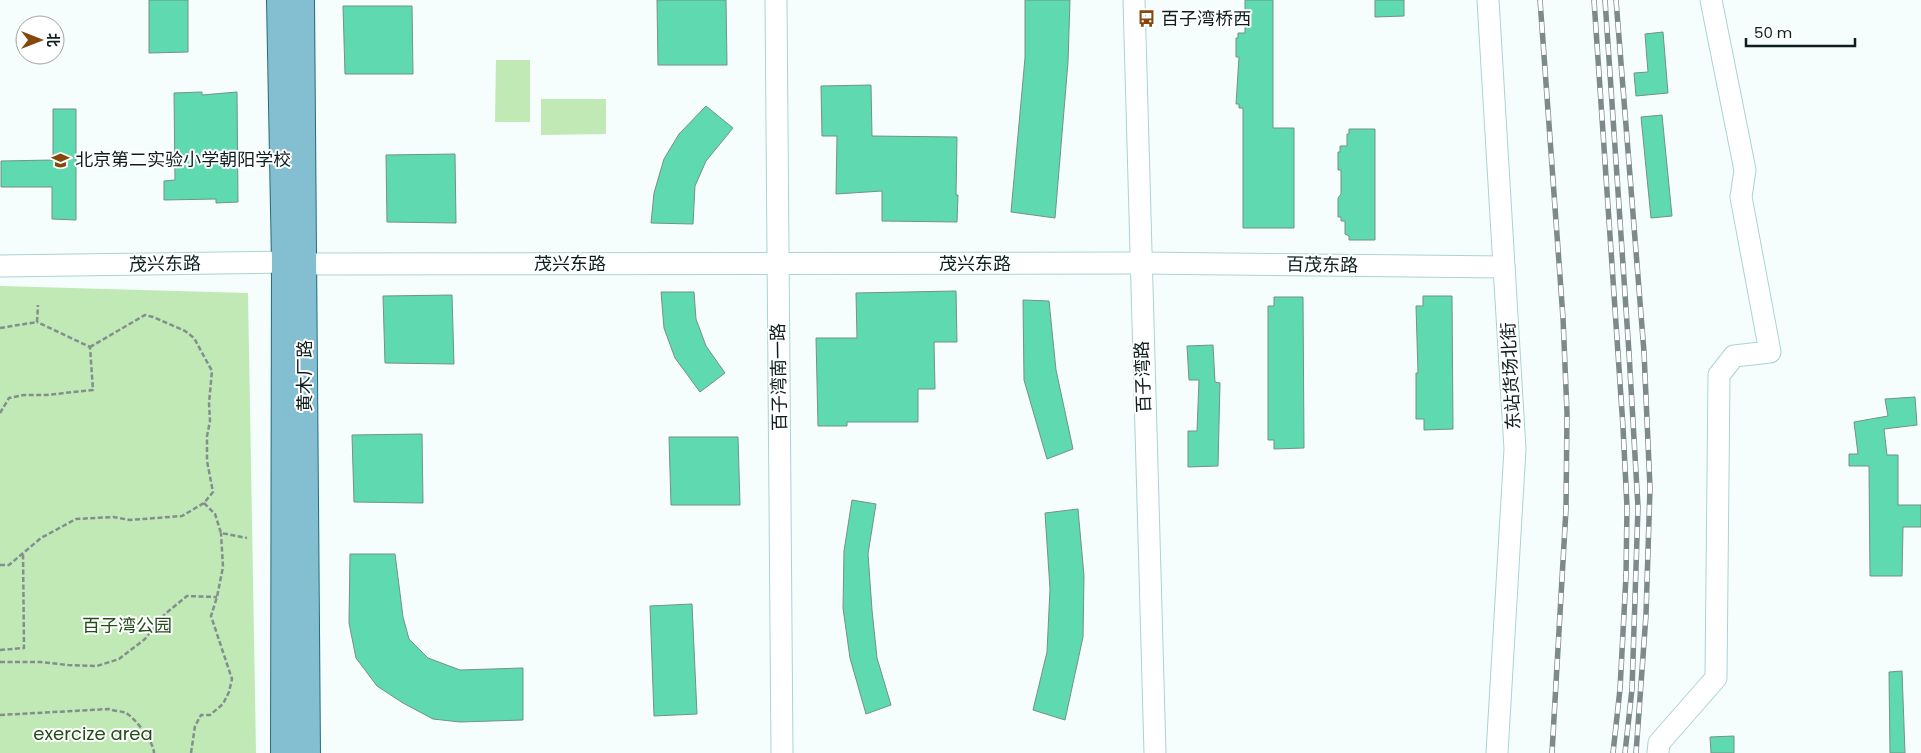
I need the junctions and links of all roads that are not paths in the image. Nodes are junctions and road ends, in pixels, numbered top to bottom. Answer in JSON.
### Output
{"nodes":[{"id":1,"x":280,"y":0,"type":"edge"},
{"id":2,"x":301,"y":0,"type":"edge"},
{"id":3,"x":776,"y":0,"type":"edge"},
{"id":4,"x":1134,"y":0,"type":"edge"},
{"id":5,"x":1488,"y":0,"type":"edge"},
{"id":6,"x":1711,"y":0,"type":"edge"},
{"id":7,"x":294,"y":263,"type":"junction"},
{"id":8,"x":1140,"y":263,"type":"junction"},
{"id":9,"x":778,"y":265,"type":"junction"},
{"id":10,"x":0,"y":266,"type":"edge"},
{"id":11,"x":1504,"y":267,"type":"junction"},
{"id":12,"x":284,"y":753,"type":"edge"},
{"id":13,"x":307,"y":753,"type":"edge"},
{"id":14,"x":782,"y":753,"type":"edge"},
{"id":15,"x":1155,"y":753,"type":"edge"},
{"id":16,"x":1497,"y":753,"type":"edge"},
{"id":17,"x":1658,"y":753,"type":"edge"}],
"edges":[{"from":1,"to":7,"type":"main road"},
{"from":2,"to":7,"type":"main road","name":"黄木厂路"},
{"from":3,"to":9,"type":"street","name":"百子湾南一路"},
{"from":4,"to":8,"type":"street","name":"百子湾路"},
{"from":5,"to":11,"type":"street","name":"东站货场北街"},
{"from":6,"to":17,"type":"street"},
{"from":7,"to":9,"type":"street","name":"茂兴东路"},
{"from":7,"to":10,"type":"street","name":"茂兴东路"},
{"from":7,"to":12,"type":"main road"},
{"from":7,"to":13,"type":"main road","name":"黄木厂路"},
{"from":8,"to":9,"type":"street","name":"茂兴东路"},
{"from":8,"to":11,"type":"street","name":"百茂东路"},
{"from":8,"to":15,"type":"street","name":"百子湾路"},
{"from":9,"to":14,"type":"street","name":"百子湾南一路"},
{"from":11,"to":16,"type":"street","name":"东站货场北街"}]}
